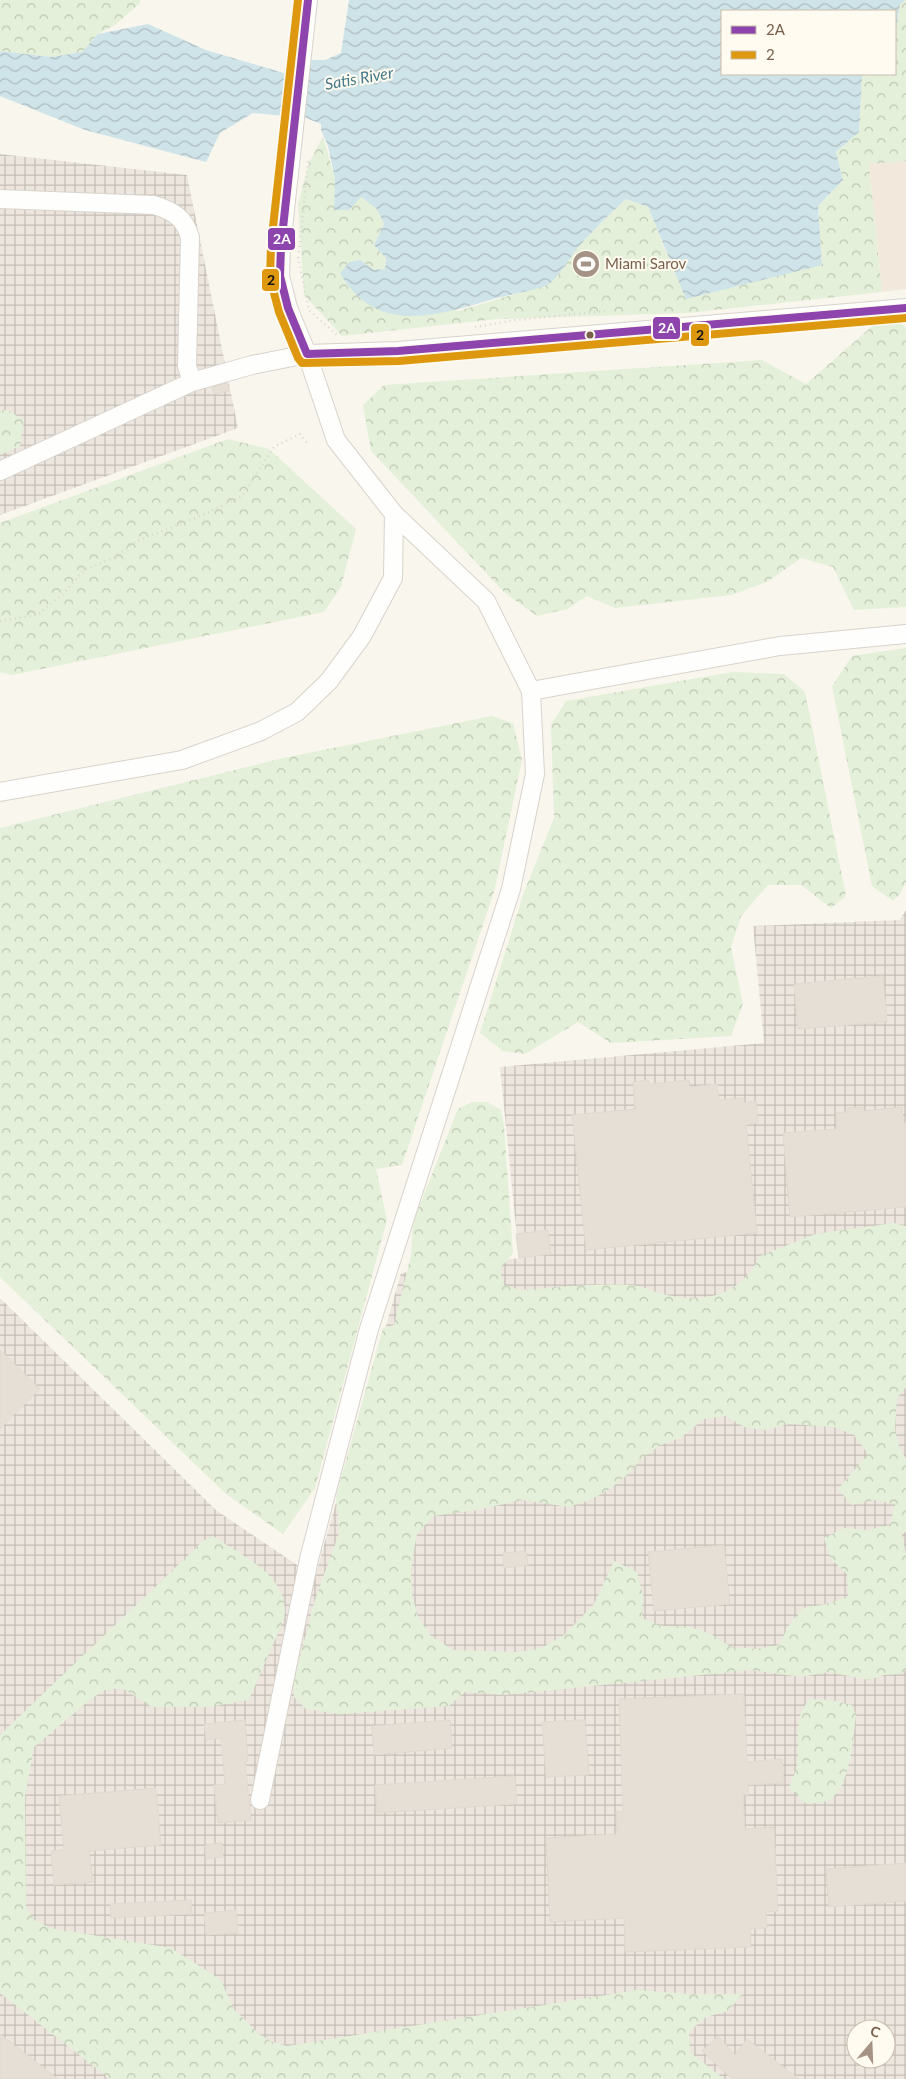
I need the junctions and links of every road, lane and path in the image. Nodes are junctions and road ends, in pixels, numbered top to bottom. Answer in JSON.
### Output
{"nodes":[{"id":1,"x":308,"y":0,"type":"edge"},
{"id":2,"x":308,"y":157,"type":"dead end"},
{"id":3,"x":0,"y":199,"type":"edge"},
{"id":4,"x":906,"y":308,"type":"edge"},
{"id":5,"x":606,"y":311,"type":"dead end"},
{"id":6,"x":473,"y":327,"type":"dead end"},
{"id":7,"x":344,"y":336,"type":"dead end"},
{"id":8,"x":308,"y":354,"type":"junction"},
{"id":9,"x":192,"y":382,"type":"junction"},
{"id":10,"x":309,"y":445,"type":"dead end"},
{"id":11,"x":0,"y":471,"type":"edge"},
{"id":12,"x":394,"y":514,"type":"junction"},
{"id":13,"x":0,"y":621,"type":"edge"},
{"id":14,"x":906,"y":634,"type":"edge"},
{"id":15,"x":531,"y":691,"type":"junction"},
{"id":16,"x":0,"y":792,"type":"edge"},
{"id":17,"x":260,"y":1800,"type":"dead end"}],
"edges":[{"from":1,"to":8,"type":"street"},
{"from":2,"to":7,"type":"path"},
{"from":3,"to":9,"type":"street"},
{"from":4,"to":8,"type":"street"},
{"from":5,"to":6,"type":"path"},
{"from":8,"to":9,"type":"street"},
{"from":8,"to":12,"type":"street"},
{"from":9,"to":11,"type":"street"},
{"from":10,"to":13,"type":"path"},
{"from":12,"to":15,"type":"street"},
{"from":12,"to":16,"type":"street"},
{"from":14,"to":15,"type":"street"},
{"from":15,"to":17,"type":"street"}]}
